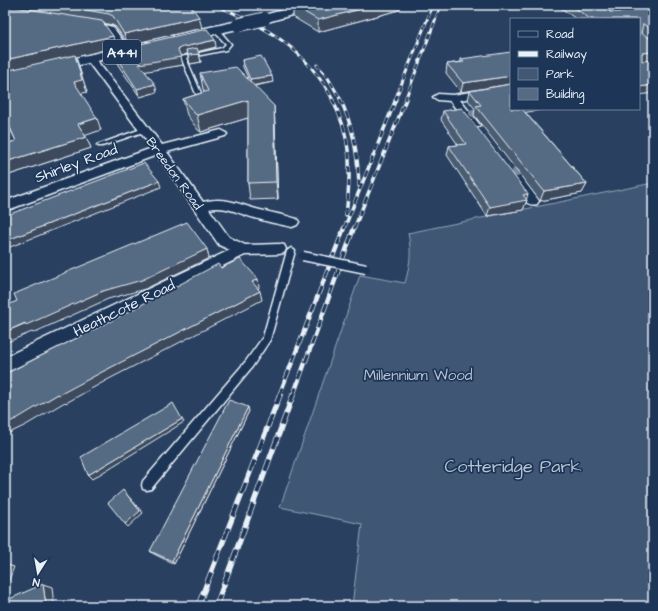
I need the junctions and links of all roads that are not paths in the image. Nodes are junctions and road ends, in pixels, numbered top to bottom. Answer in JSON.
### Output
{"nodes":[{"id":1,"x":316,"y":5,"type":"edge"},
{"id":2,"x":17,"y":9,"type":"edge"},
{"id":3,"x":285,"y":9,"type":"edge"},
{"id":4,"x":27,"y":14,"type":"edge"},
{"id":5,"x":5,"y":15,"type":"edge"},
{"id":6,"x":79,"y":23,"type":"edge"},
{"id":7,"x":216,"y":30,"type":"junction"},
{"id":8,"x":125,"y":51,"type":"junction"},
{"id":9,"x":91,"y":59,"type":"junction"},
{"id":10,"x":5,"y":78,"type":"edge"},
{"id":11,"x":510,"y":88,"type":"edge"},
{"id":12,"x":198,"y":93,"type":"edge"},
{"id":13,"x":438,"y":97,"type":"dead end"},
{"id":14,"x":453,"y":98,"type":"junction"},
{"id":15,"x":144,"y":130,"type":"junction"},
{"id":16,"x":221,"y":134,"type":"dead end"},
{"id":17,"x":481,"y":134,"type":"edge"},
{"id":18,"x":100,"y":145,"type":"dead end"},
{"id":19,"x":159,"y":150,"type":"junction"},
{"id":20,"x":509,"y":170,"type":"edge"},
{"id":21,"x":532,"y":200,"type":"dead end"},
{"id":22,"x":5,"y":206,"type":"edge"},
{"id":23,"x":200,"y":207,"type":"junction"},
{"id":24,"x":292,"y":222,"type":"dead end"},
{"id":25,"x":243,"y":250,"type":"junction"},
{"id":26,"x":285,"y":250,"type":"junction"},
{"id":27,"x":370,"y":269,"type":"dead end"},
{"id":28,"x":5,"y":365,"type":"edge"},
{"id":29,"x":148,"y":485,"type":"dead end"}],
"edges":[{"from":1,"to":3,"type":"main road","number":"A441"},
{"from":2,"to":4,"type":"street"},
{"from":2,"to":5,"type":"street"},
{"from":3,"to":7,"type":"main road","number":"A441","bridge":true},
{"from":6,"to":8,"type":"street"},
{"from":7,"to":8,"type":"main road","number":"A441"},
{"from":7,"to":12,"type":"lane"},
{"from":8,"to":9,"type":"main road","number":"A441"},
{"from":9,"to":10,"type":"main road","number":"A441"},
{"from":9,"to":15,"type":"street","name":"Breedon Road"},
{"from":11,"to":14,"type":"street"},
{"from":13,"to":14,"type":"street"},
{"from":14,"to":17,"type":"street"},
{"from":15,"to":18,"type":"lane"},
{"from":15,"to":19,"type":"street","name":"Breedon Road"},
{"from":16,"to":19,"type":"street","name":"Shirley Road"},
{"from":19,"to":22,"type":"street","name":"Shirley Road"},
{"from":19,"to":23,"type":"street","name":"Breedon Road"},
{"from":20,"to":21,"type":"street"},
{"from":23,"to":24,"type":"street"},
{"from":23,"to":25,"type":"street","name":"Breedon Road"},
{"from":25,"to":26,"type":"street","name":"Breedon Road"},
{"from":25,"to":28,"type":"street","name":"Heathcote Road"},
{"from":26,"to":27,"type":"lane","bridge":true},
{"from":26,"to":29,"type":"lane"}]}
